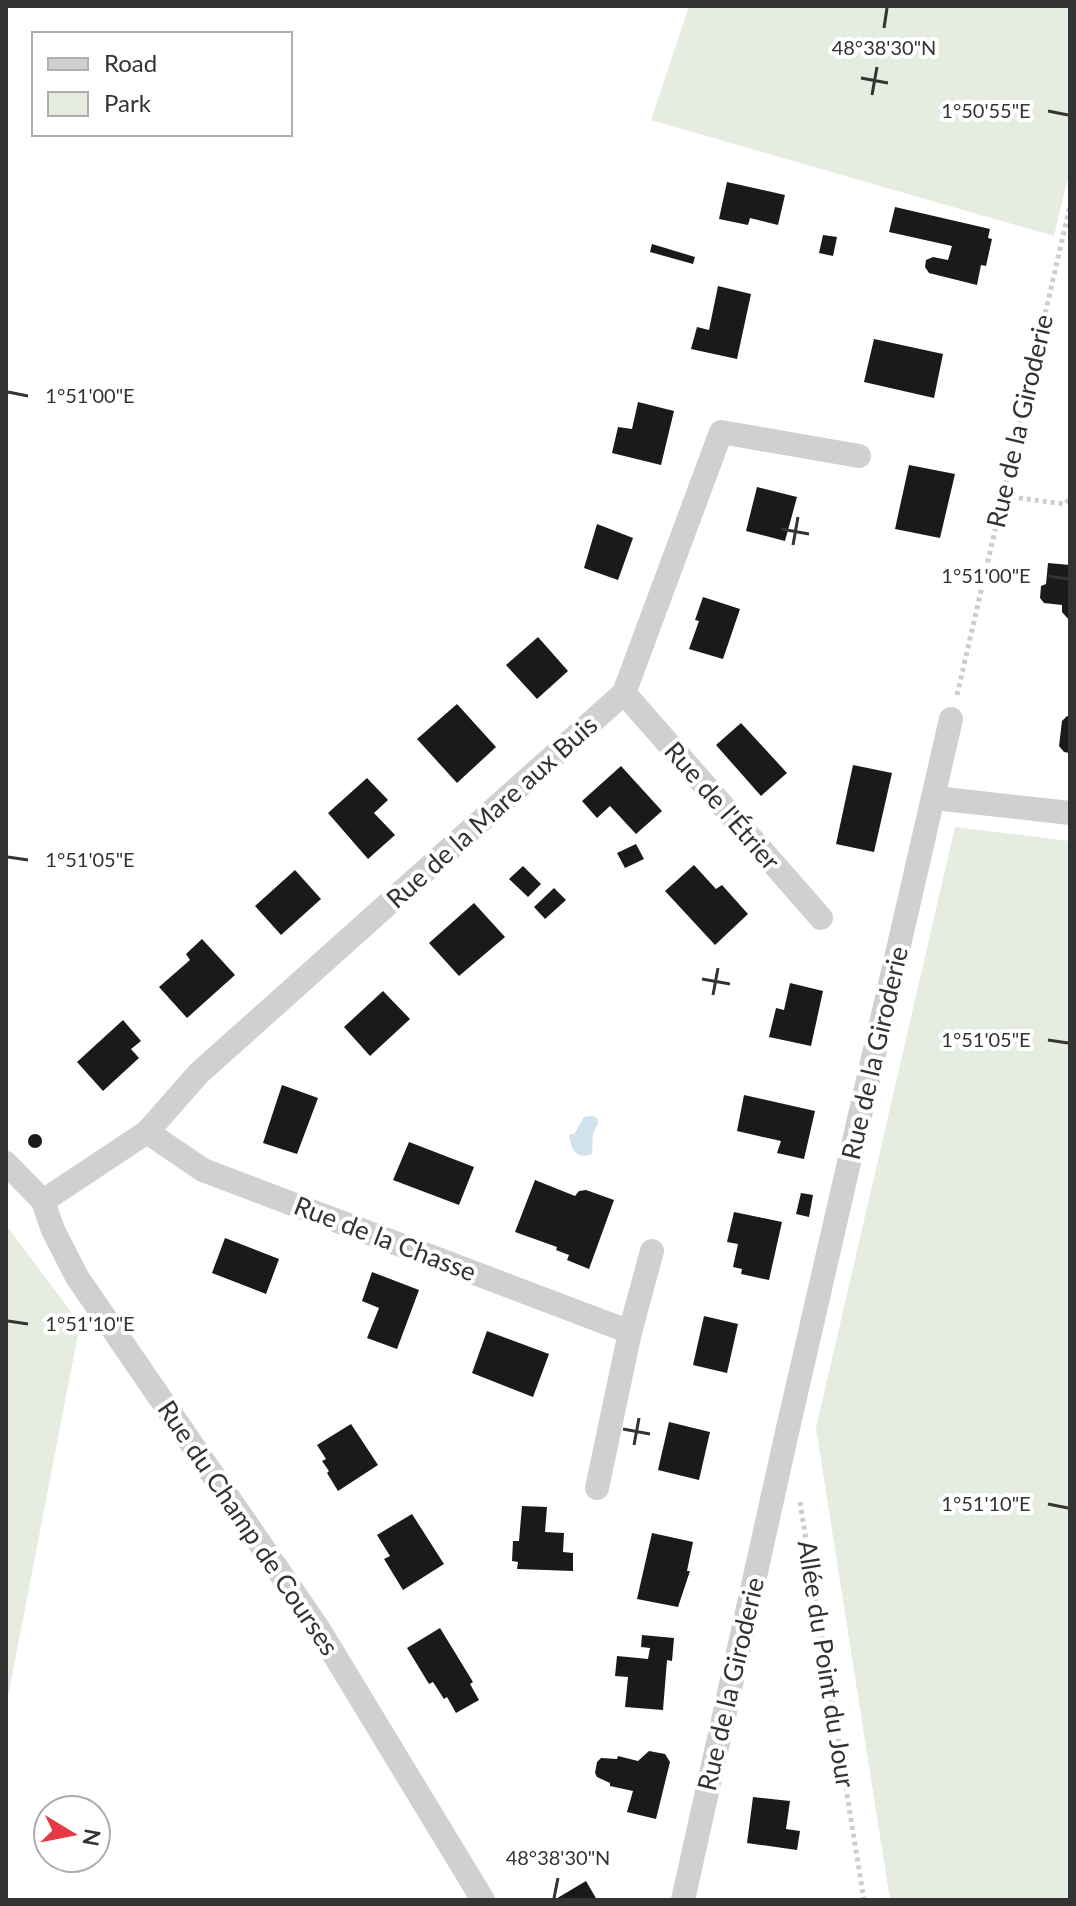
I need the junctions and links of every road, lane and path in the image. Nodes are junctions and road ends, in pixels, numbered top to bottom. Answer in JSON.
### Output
{"nodes":[{"id":1,"x":1070,"y":206,"type":"edge"},
{"id":2,"x":859,"y":456,"type":"dead end"},
{"id":3,"x":1003,"y":496,"type":"junction"},
{"id":4,"x":1070,"y":498,"type":"edge"},
{"id":5,"x":624,"y":693,"type":"junction"},
{"id":6,"x":951,"y":719,"type":"joint"},
{"id":7,"x":935,"y":798,"type":"junction"},
{"id":8,"x":1070,"y":813,"type":"edge"},
{"id":9,"x":821,"y":918,"type":"dead end"},
{"id":10,"x":147,"y":1132,"type":"junction"},
{"id":11,"x":6,"y":1163,"type":"edge"},
{"id":12,"x":43,"y":1201,"type":"junction"},
{"id":13,"x":652,"y":1251,"type":"dead end"},
{"id":14,"x":630,"y":1332,"type":"junction"},
{"id":15,"x":597,"y":1488,"type":"dead end"},
{"id":16,"x":798,"y":1491,"type":"dead end"},
{"id":17,"x":483,"y":1900,"type":"edge"},
{"id":18,"x":683,"y":1900,"type":"edge"},
{"id":19,"x":864,"y":1900,"type":"edge"}],
"edges":[{"from":1,"to":3,"type":"path","name":"Rue de la Giroderie"},
{"from":2,"to":5,"type":"street","name":"Rue de la Mare aux Buis"},
{"from":3,"to":4,"type":"path"},
{"from":3,"to":6,"type":"path","name":"Rue de la Giroderie"},
{"from":5,"to":9,"type":"street","name":"Rue de l'Étrier"},
{"from":5,"to":10,"type":"street","name":"Rue de la Mare aux Buis"},
{"from":6,"to":7,"type":"street","name":"Rue de la Giroderie"},
{"from":7,"to":8,"type":"street"},
{"from":7,"to":18,"type":"street","name":"Rue de la Giroderie"},
{"from":10,"to":12,"type":"street","name":"Rue de la Mare aux Buis"},
{"from":10,"to":14,"type":"street","name":"Rue de la Chasse"},
{"from":11,"to":12,"type":"street","name":"Rue du Champ de Courses"},
{"from":12,"to":17,"type":"street","name":"Rue du Champ de Courses"},
{"from":13,"to":14,"type":"street"},
{"from":14,"to":15,"type":"street"},
{"from":16,"to":19,"type":"path","name":"Allée du Point du Jour"}]}
